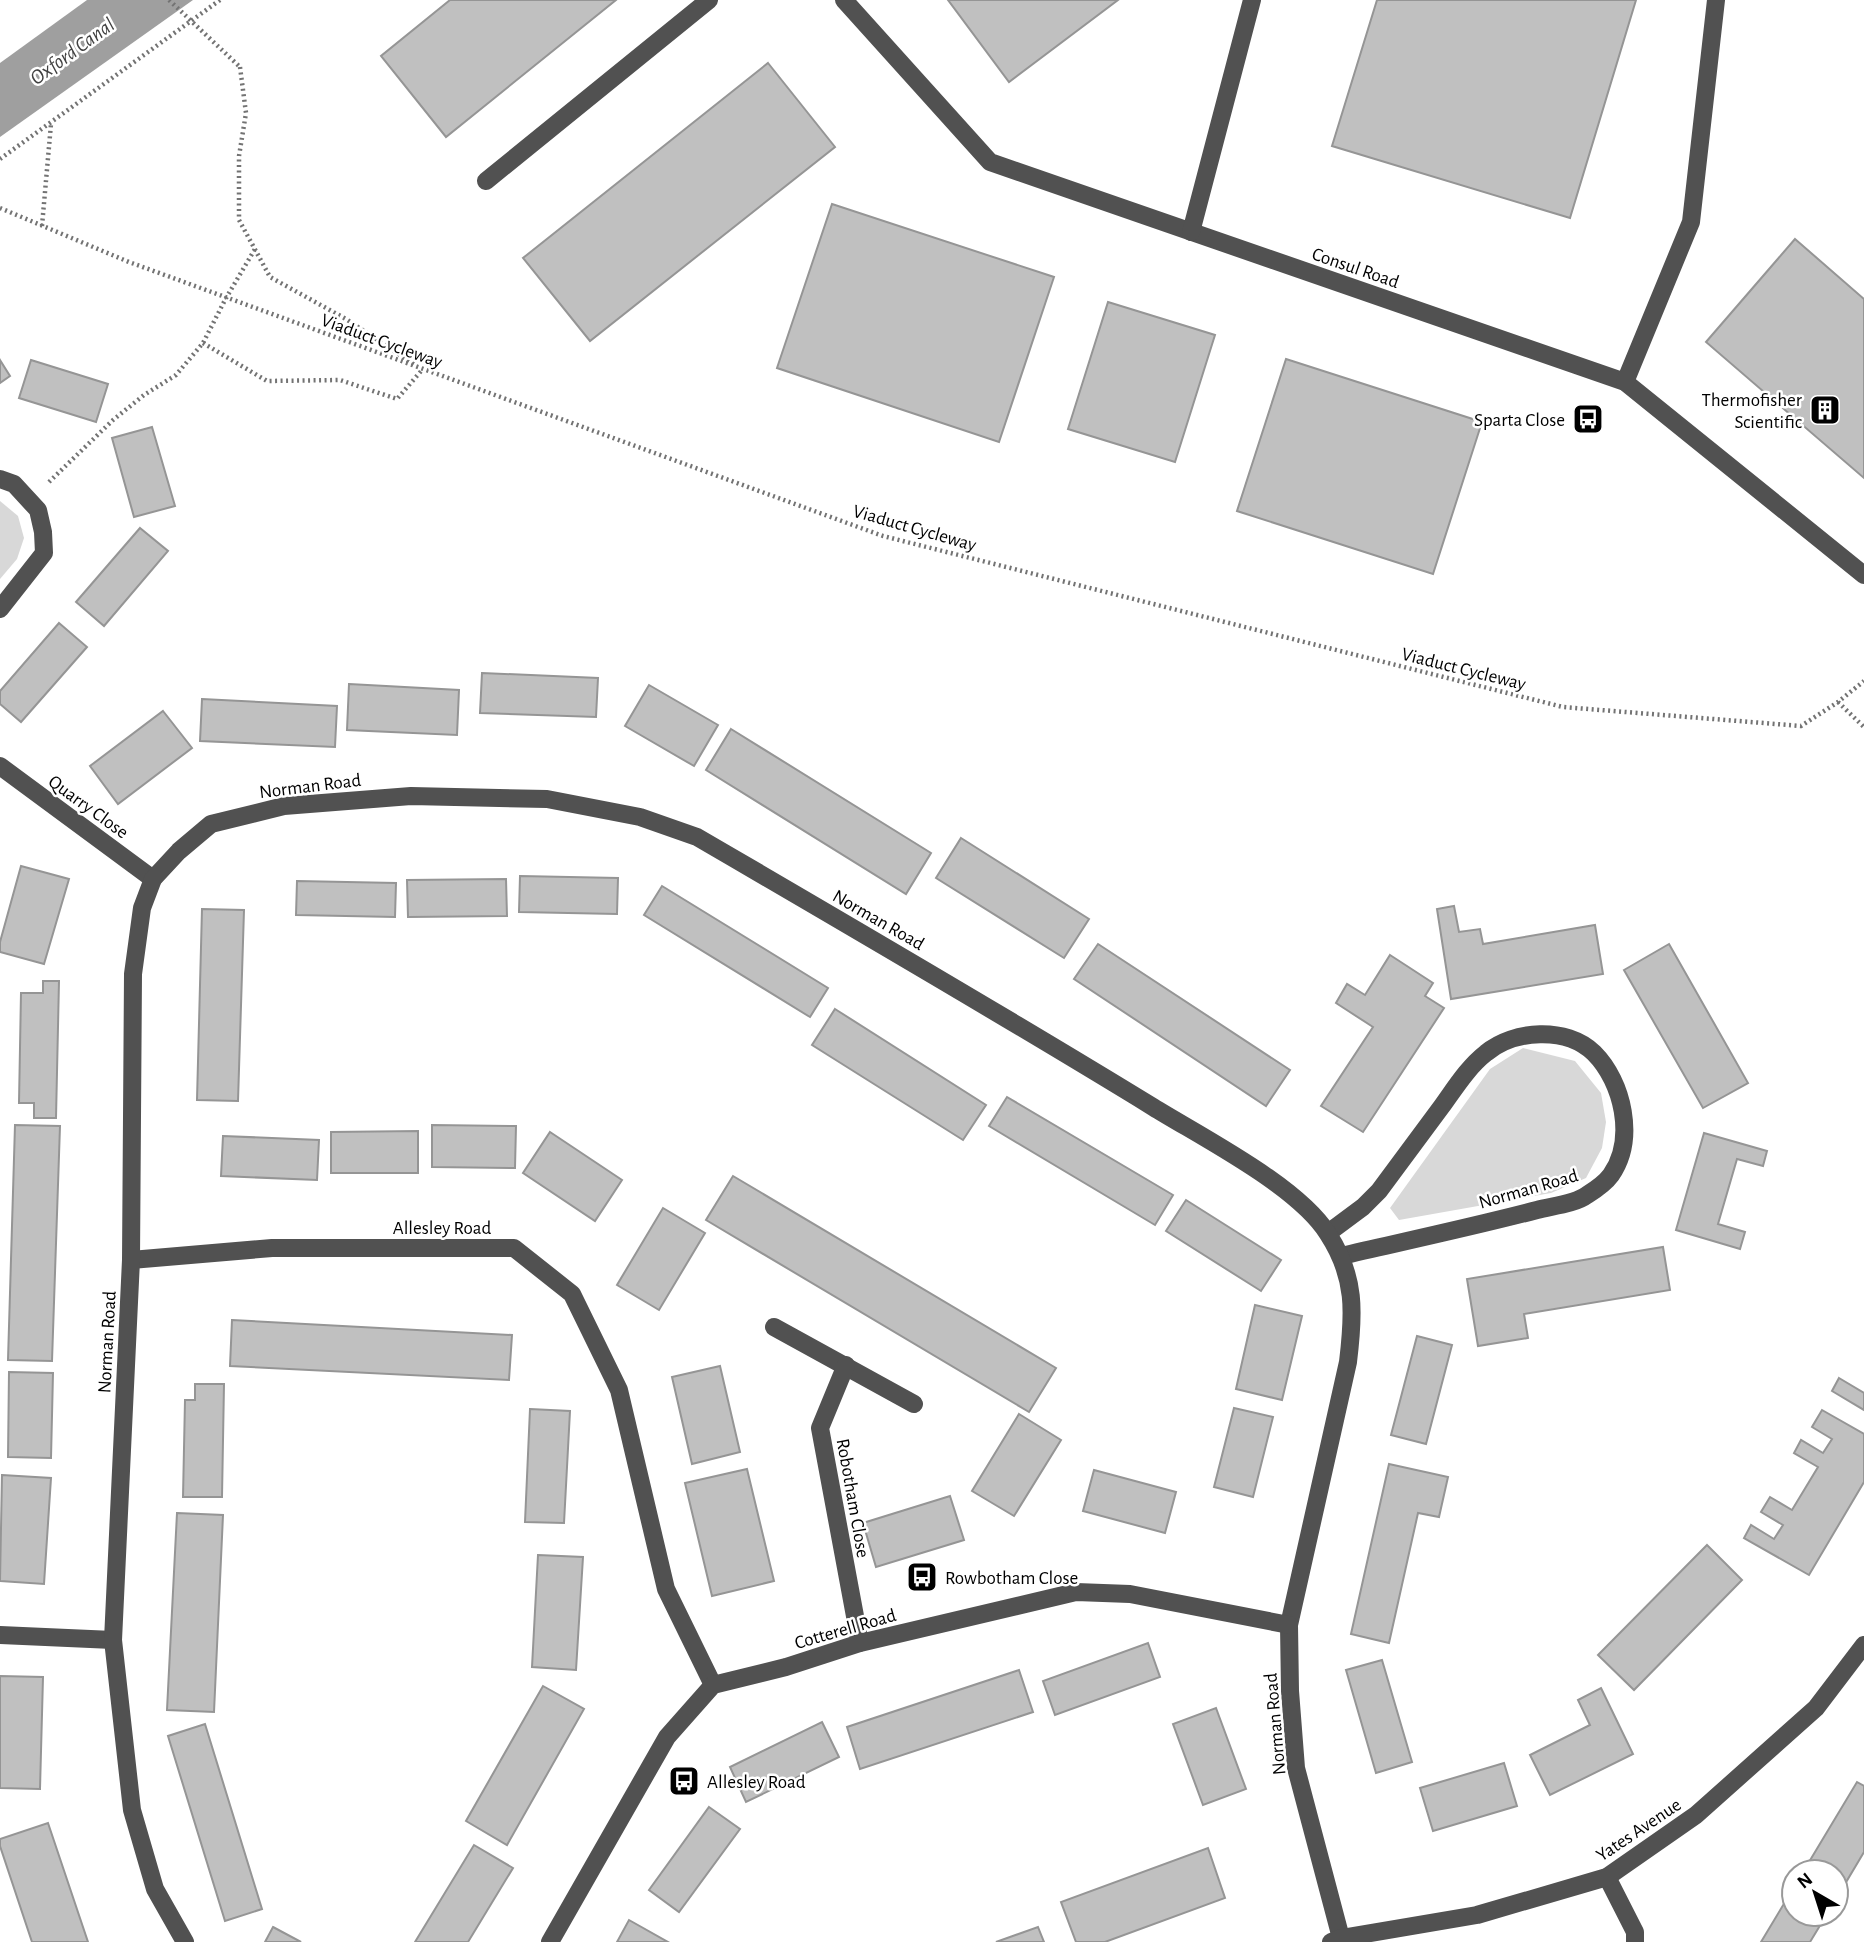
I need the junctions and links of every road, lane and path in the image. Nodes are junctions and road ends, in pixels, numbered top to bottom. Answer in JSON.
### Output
{"nodes":[{"id":1,"x":170,"y":0,"type":"edge"},
{"id":2,"x":220,"y":0,"type":"edge"},
{"id":3,"x":709,"y":0,"type":"edge"},
{"id":4,"x":844,"y":0,"type":"edge"},
{"id":5,"x":1252,"y":0,"type":"edge"},
{"id":6,"x":1716,"y":0,"type":"edge"},
{"id":7,"x":51,"y":123,"type":"junction"},
{"id":8,"x":0,"y":159,"type":"edge"},
{"id":9,"x":486,"y":181,"type":"dead end"},
{"id":10,"x":0,"y":208,"type":"edge"},
{"id":11,"x":42,"y":226,"type":"junction"},
{"id":12,"x":1191,"y":232,"type":"junction"},
{"id":13,"x":255,"y":249,"type":"junction"},
{"id":14,"x":226,"y":298,"type":"junction"},
{"id":15,"x":203,"y":343,"type":"junction"},
{"id":16,"x":422,"y":370,"type":"junction"},
{"id":17,"x":1625,"y":382,"type":"junction"},
{"id":18,"x":0,"y":479,"type":"edge"},
{"id":19,"x":30,"y":499,"type":"junction"},
{"id":20,"x":1864,"y":575,"type":"edge"},
{"id":21,"x":0,"y":609,"type":"edge"},
{"id":22,"x":1864,"y":681,"type":"edge"},
{"id":23,"x":1838,"y":702,"type":"junction"},
{"id":24,"x":1864,"y":727,"type":"edge"},
{"id":25,"x":0,"y":766,"type":"edge"},
{"id":26,"x":153,"y":879,"type":"junction"},
{"id":27,"x":1328,"y":1233,"type":"junction"},
{"id":28,"x":1341,"y":1256,"type":"junction"},
{"id":29,"x":131,"y":1259,"type":"junction"},
{"id":30,"x":774,"y":1326,"type":"dead end"},
{"id":31,"x":846,"y":1365,"type":"junction"},
{"id":32,"x":914,"y":1404,"type":"dead end"},
{"id":33,"x":1289,"y":1625,"type":"junction"},
{"id":34,"x":0,"y":1635,"type":"edge"},
{"id":35,"x":113,"y":1640,"type":"junction"},
{"id":36,"x":860,"y":1643,"type":"junction"},
{"id":37,"x":1864,"y":1645,"type":"edge"},
{"id":38,"x":713,"y":1685,"type":"junction"},
{"id":39,"x":1607,"y":1877,"type":"junction"},
{"id":40,"x":1336,"y":1940,"type":"edge"},
{"id":41,"x":185,"y":1942,"type":"edge"},
{"id":42,"x":550,"y":1942,"type":"edge"},
{"id":43,"x":1635,"y":1942,"type":"edge"}],
"edges":[{"from":1,"to":13,"type":"path","bridge":true},
{"from":2,"to":7,"type":"path"},
{"from":3,"to":9,"type":"street"},
{"from":4,"to":12,"type":"street","name":"Consul Road"},
{"from":5,"to":12,"type":"street"},
{"from":6,"to":17,"type":"street"},
{"from":7,"to":8,"type":"path"},
{"from":7,"to":11,"type":"path"},
{"from":10,"to":11,"type":"path","name":"Viaduct Cycleway"},
{"from":11,"to":14,"type":"path","name":"Viaduct Cycleway"},
{"from":12,"to":17,"type":"street","name":"Consul Road"},
{"from":13,"to":14,"type":"path"},
{"from":13,"to":16,"type":"path"},
{"from":14,"to":15,"type":"path"},
{"from":14,"to":16,"type":"path","name":"Viaduct Cycleway"},
{"from":15,"to":16,"type":"path"},
{"from":15,"to":19,"type":"path"},
{"from":16,"to":23,"type":"path","name":"Viaduct Cycleway"},
{"from":17,"to":20,"type":"street","name":"Consul Road"},
{"from":18,"to":19,"type":"street"},
{"from":19,"to":21,"type":"street"},
{"from":22,"to":23,"type":"path","name":"Viaduct Cycleway"},
{"from":23,"to":24,"type":"path"},
{"from":25,"to":26,"type":"street","name":"Quarry Close"},
{"from":26,"to":27,"type":"street","name":"Norman Road"},
{"from":26,"to":29,"type":"street","name":"Norman Road"},
{"from":27,"to":28,"type":"street","name":"Norman Road"},
{"from":27,"to":28,"type":"street","name":"Norman Road"},
{"from":28,"to":33,"type":"street","name":"Norman Road"},
{"from":29,"to":35,"type":"street","name":"Norman Road"},
{"from":29,"to":38,"type":"street","name":"Allesley Road"},
{"from":30,"to":31,"type":"street"},
{"from":31,"to":32,"type":"street"},
{"from":31,"to":36,"type":"street","name":"Robotham Close"},
{"from":33,"to":36,"type":"street","name":"Cotterell Road"},
{"from":33,"to":40,"type":"street","name":"Norman Road"},
{"from":34,"to":35,"type":"street"},
{"from":35,"to":41,"type":"street","name":"Norman Road"},
{"from":36,"to":38,"type":"street","name":"Cotterell Road"},
{"from":37,"to":39,"type":"street","name":"Yates Avenue"},
{"from":38,"to":42,"type":"street"},
{"from":39,"to":40,"type":"street","name":"Yates Avenue"},
{"from":39,"to":43,"type":"street"}]}
